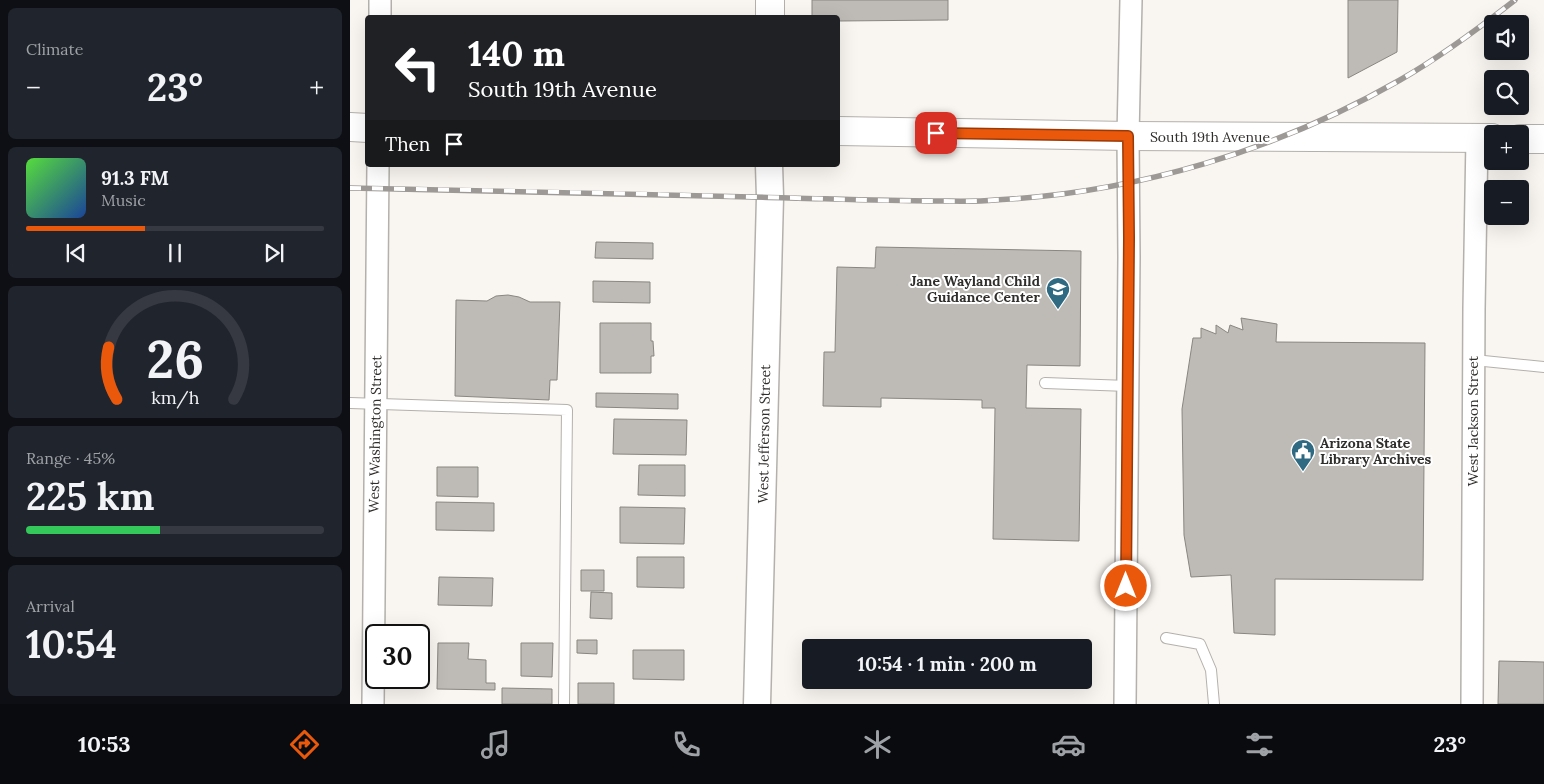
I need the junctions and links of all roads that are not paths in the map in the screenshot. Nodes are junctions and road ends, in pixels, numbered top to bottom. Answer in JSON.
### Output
{"nodes":[{"id":1,"x":380,"y":0,"type":"edge"},
{"id":2,"x":770,"y":0,"type":"edge"},
{"id":3,"x":1131,"y":0,"type":"edge"},
{"id":4,"x":380,"y":15,"type":"edge"},
{"id":5,"x":770,"y":15,"type":"edge"},
{"id":6,"x":350,"y":127,"type":"edge"},
{"id":7,"x":365,"y":128,"type":"edge"},
{"id":8,"x":840,"y":132,"type":"edge"},
{"id":9,"x":1128,"y":136,"type":"junction"},
{"id":10,"x":1484,"y":138,"type":"edge"},
{"id":11,"x":1529,"y":139,"type":"edge"},
{"id":12,"x":1544,"y":139,"type":"edge"},
{"id":13,"x":1484,"y":158,"type":"edge"},
{"id":14,"x":378,"y":167,"type":"edge"},
{"id":15,"x":769,"y":167,"type":"edge"},
{"id":16,"x":1474,"y":360,"type":"junction"},
{"id":17,"x":1544,"y":367,"type":"edge"},
{"id":18,"x":1045,"y":383,"type":"dead end"},
{"id":19,"x":1128,"y":386,"type":"junction"},
{"id":20,"x":350,"y":403,"type":"edge"},
{"id":21,"x":376,"y":404,"type":"junction"},
{"id":22,"x":1166,"y":638,"type":"dead end"},
{"id":23,"x":372,"y":704,"type":"edge"},
{"id":24,"x":564,"y":704,"type":"edge"},
{"id":25,"x":757,"y":704,"type":"edge"},
{"id":26,"x":1125,"y":704,"type":"edge"},
{"id":27,"x":1214,"y":704,"type":"edge"},
{"id":28,"x":1472,"y":704,"type":"edge"}],
"edges":[{"from":1,"to":4,"type":"street"},
{"from":2,"to":5,"type":"main road"},
{"from":3,"to":9,"type":"street"},
{"from":6,"to":7,"type":"main road"},
{"from":8,"to":9,"type":"main road","name":"South 19th Avenue"},
{"from":9,"to":10,"type":"main road","name":"South 19th Avenue"},
{"from":9,"to":19,"type":"street"},
{"from":11,"to":12,"type":"main road"},
{"from":13,"to":16,"type":"street","name":"West Jackson Street"},
{"from":14,"to":21,"type":"street","name":"West Washington Street"},
{"from":15,"to":25,"type":"street","name":"West Jefferson Street"},
{"from":16,"to":17,"type":"lane"},
{"from":16,"to":28,"type":"street","name":"West Jackson Street"},
{"from":18,"to":19,"type":"lane"},
{"from":19,"to":26,"type":"street"},
{"from":20,"to":21,"type":"lane"},
{"from":21,"to":23,"type":"street","name":"West Washington Street"},
{"from":21,"to":24,"type":"lane"},
{"from":22,"to":27,"type":"lane"}]}
